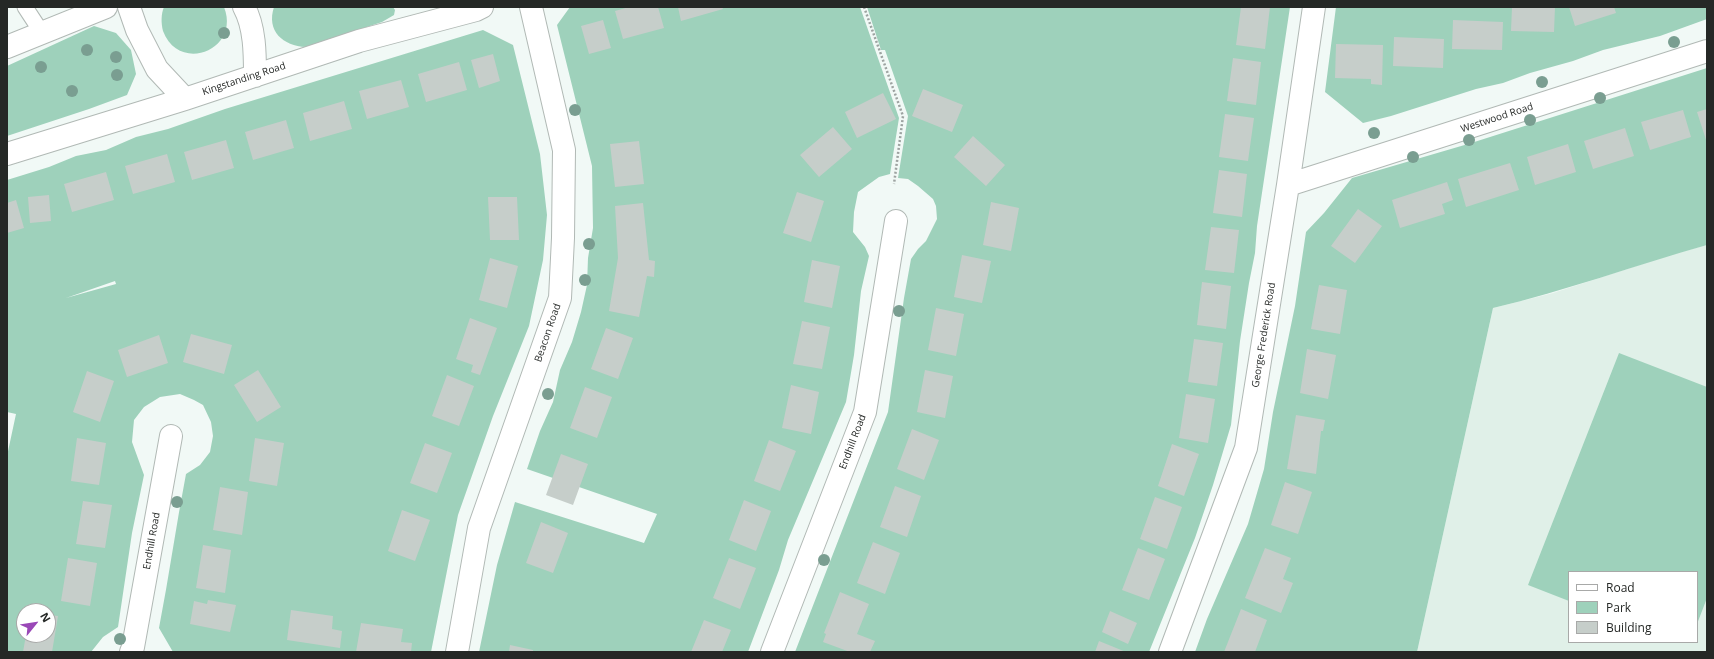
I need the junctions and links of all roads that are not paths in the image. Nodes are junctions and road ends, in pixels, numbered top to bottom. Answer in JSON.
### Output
{"nodes":[{"id":1,"x":25,"y":7,"type":"edge"},
{"id":2,"x":106,"y":7,"type":"edge"},
{"id":3,"x":129,"y":7,"type":"edge"},
{"id":4,"x":244,"y":7,"type":"edge"},
{"id":5,"x":482,"y":7,"type":"edge"},
{"id":6,"x":531,"y":7,"type":"edge"},
{"id":7,"x":1314,"y":7,"type":"edge"},
{"id":8,"x":42,"y":33,"type":"junction"},
{"id":9,"x":7,"y":47,"type":"edge"},
{"id":10,"x":1707,"y":52,"type":"edge"},
{"id":11,"x":255,"y":76,"type":"junction"},
{"id":12,"x":185,"y":99,"type":"junction"},
{"id":13,"x":7,"y":154,"type":"edge"},
{"id":14,"x":1288,"y":185,"type":"junction"},
{"id":15,"x":896,"y":221,"type":"dead end"},
{"id":16,"x":171,"y":436,"type":"dead end"},
{"id":17,"x":133,"y":650,"type":"edge"},
{"id":18,"x":457,"y":652,"type":"edge"},
{"id":19,"x":772,"y":652,"type":"edge"},
{"id":20,"x":1170,"y":652,"type":"edge"}],
"edges":[{"from":1,"to":8,"type":"lane"},
{"from":2,"to":8,"type":"street"},
{"from":3,"to":12,"type":"street"},
{"from":4,"to":11,"type":"street"},
{"from":5,"to":11,"type":"street","name":"Kingstanding Road"},
{"from":6,"to":18,"type":"street","name":"Beacon Road"},
{"from":7,"to":14,"type":"street","name":"George Frederick Road"},
{"from":8,"to":9,"type":"street"},
{"from":10,"to":14,"type":"street","name":"Westwood Road"},
{"from":11,"to":12,"type":"street","name":"Kingstanding Road"},
{"from":12,"to":13,"type":"street","name":"Kingstanding Road"},
{"from":14,"to":20,"type":"street","name":"George Frederick Road"},
{"from":15,"to":19,"type":"street","name":"Endhill Road"},
{"from":16,"to":17,"type":"street","name":"Endhill Road"}]}
